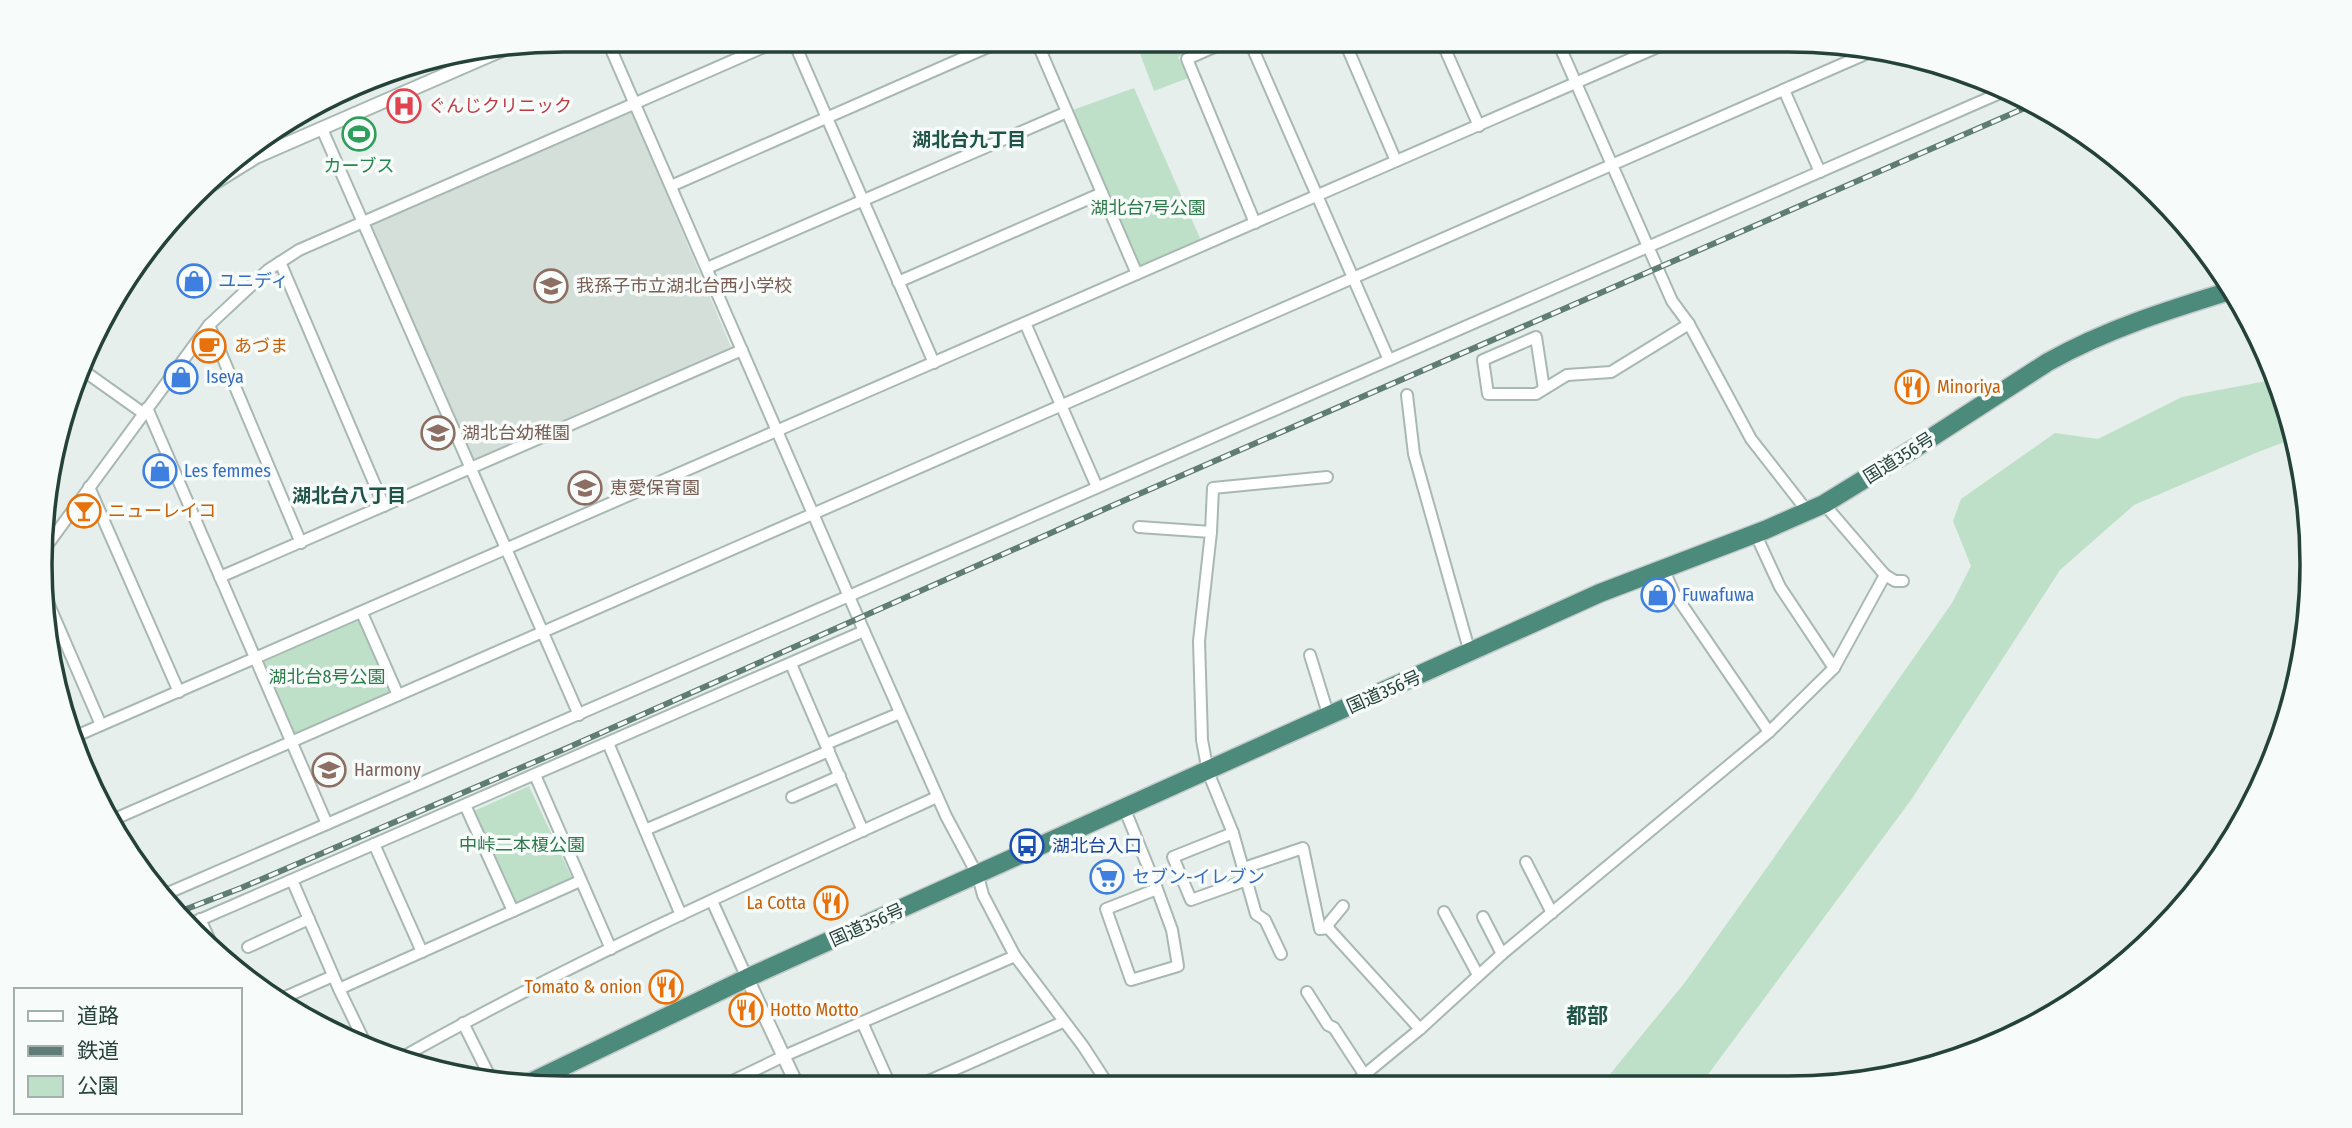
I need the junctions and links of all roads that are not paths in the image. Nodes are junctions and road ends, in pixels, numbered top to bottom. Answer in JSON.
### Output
{"nodes":[{"id":1,"x":612,"y":52,"type":"edge"},
{"id":2,"x":752,"y":52,"type":"edge"},
{"id":3,"x":798,"y":52,"type":"edge"},
{"id":4,"x":977,"y":52,"type":"edge"},
{"id":5,"x":1041,"y":52,"type":"edge"},
{"id":6,"x":1203,"y":52,"type":"edge"},
{"id":7,"x":1254,"y":52,"type":"edge"},
{"id":8,"x":1349,"y":52,"type":"edge"},
{"id":9,"x":1446,"y":52,"type":"edge"},
{"id":10,"x":1562,"y":52,"type":"edge"},
{"id":11,"x":1647,"y":52,"type":"edge"},
{"id":12,"x":1858,"y":57,"type":"edge"},
{"id":13,"x":480,"y":60,"type":"edge"},
{"id":14,"x":1576,"y":83,"type":"junction"},
{"id":15,"x":1784,"y":90,"type":"junction"},
{"id":16,"x":1994,"y":96,"type":"edge"},
{"id":17,"x":635,"y":103,"type":"junction"},
{"id":18,"x":1067,"y":112,"type":"junction"},
{"id":19,"x":827,"y":118,"type":"junction"},
{"id":20,"x":1479,"y":126,"type":"junction"},
{"id":21,"x":322,"y":129,"type":"junction"},
{"id":22,"x":1396,"y":161,"type":"junction"},
{"id":23,"x":248,"y":162,"type":"edge"},
{"id":24,"x":1612,"y":165,"type":"junction"},
{"id":25,"x":1820,"y":172,"type":"junction"},
{"id":26,"x":671,"y":186,"type":"junction"},
{"id":27,"x":1102,"y":193,"type":"junction"},
{"id":28,"x":1317,"y":195,"type":"junction"},
{"id":29,"x":863,"y":201,"type":"junction"},
{"id":30,"x":363,"y":222,"type":"junction"},
{"id":31,"x":1255,"y":223,"type":"junction"},
{"id":32,"x":1648,"y":247,"type":"junction"},
{"id":33,"x":280,"y":262,"type":"junction"},
{"id":34,"x":707,"y":268,"type":"junction"},
{"id":35,"x":1137,"y":274,"type":"junction"},
{"id":36,"x":1353,"y":278,"type":"junction"},
{"id":37,"x":898,"y":282,"type":"junction"},
{"id":38,"x":2222,"y":293,"type":"edge"},
{"id":39,"x":1025,"y":323,"type":"junction"},
{"id":40,"x":1689,"y":324,"type":"junction"},
{"id":41,"x":209,"y":325,"type":"junction"},
{"id":42,"x":742,"y":350,"type":"junction"},
{"id":43,"x":1389,"y":360,"type":"junction"},
{"id":44,"x":934,"y":363,"type":"junction"},
{"id":45,"x":89,"y":374,"type":"edge"},
{"id":46,"x":1544,"y":389,"type":"junction"},
{"id":47,"x":1407,"y":395,"type":"dead end"},
{"id":48,"x":1062,"y":406,"type":"junction"},
{"id":49,"x":145,"y":410,"type":"junction"},
{"id":50,"x":777,"y":431,"type":"junction"},
{"id":51,"x":471,"y":468,"type":"junction"},
{"id":52,"x":1327,"y":477,"type":"dead end"},
{"id":53,"x":89,"y":487,"type":"junction"},
{"id":54,"x":1097,"y":487,"type":"junction"},
{"id":55,"x":384,"y":506,"type":"junction"},
{"id":56,"x":1816,"y":508,"type":"junction"},
{"id":57,"x":814,"y":514,"type":"junction"},
{"id":58,"x":1139,"y":527,"type":"dead end"},
{"id":59,"x":1211,"y":532,"type":"junction"},
{"id":60,"x":1755,"y":533,"type":"junction"},
{"id":61,"x":54,"y":536,"type":"edge"},
{"id":62,"x":301,"y":542,"type":"junction"},
{"id":63,"x":506,"y":550,"type":"junction"},
{"id":64,"x":1663,"y":568,"type":"junction"},
{"id":65,"x":1885,"y":575,"type":"junction"},
{"id":66,"x":220,"y":577,"type":"junction"},
{"id":67,"x":1903,"y":581,"type":"dead end"},
{"id":68,"x":849,"y":597,"type":"junction"},
{"id":69,"x":362,"y":613,"type":"junction"},
{"id":70,"x":56,"y":621,"type":"edge"},
{"id":71,"x":864,"y":631,"type":"junction"},
{"id":72,"x":542,"y":632,"type":"junction"},
{"id":73,"x":1470,"y":653,"type":"junction"},
{"id":74,"x":1310,"y":655,"type":"dead end"},
{"id":75,"x":256,"y":659,"type":"junction"},
{"id":76,"x":791,"y":664,"type":"junction"},
{"id":77,"x":1834,"y":668,"type":"junction"},
{"id":78,"x":179,"y":692,"type":"junction"},
{"id":79,"x":398,"y":695,"type":"junction"},
{"id":80,"x":900,"y":713,"type":"junction"},
{"id":81,"x":579,"y":715,"type":"junction"},
{"id":82,"x":1329,"y":717,"type":"junction"},
{"id":83,"x":102,"y":725,"type":"junction"},
{"id":84,"x":1769,"y":732,"type":"junction"},
{"id":85,"x":82,"y":734,"type":"edge"},
{"id":86,"x":292,"y":742,"type":"junction"},
{"id":87,"x":608,"y":743,"type":"junction"},
{"id":88,"x":827,"y":748,"type":"junction"},
{"id":89,"x":1208,"y":772,"type":"junction"},
{"id":90,"x":535,"y":775,"type":"junction"},
{"id":91,"x":840,"y":776,"type":"junction"},
{"id":92,"x":792,"y":797,"type":"dead end"},
{"id":93,"x":937,"y":797,"type":"junction"},
{"id":94,"x":465,"y":805,"type":"junction"},
{"id":95,"x":1125,"y":810,"type":"junction"},
{"id":96,"x":119,"y":817,"type":"edge"},
{"id":97,"x":327,"y":824,"type":"junction"},
{"id":98,"x":645,"y":830,"type":"junction"},
{"id":99,"x":863,"y":831,"type":"junction"},
{"id":100,"x":1233,"y":833,"type":"junction"},
{"id":101,"x":374,"y":844,"type":"junction"},
{"id":102,"x":1526,"y":862,"type":"dead end"},
{"id":103,"x":1244,"y":868,"type":"junction"},
{"id":104,"x":978,"y":876,"type":"junction"},
{"id":105,"x":292,"y":880,"type":"junction"},
{"id":106,"x":1247,"y":880,"type":"junction"},
{"id":107,"x":580,"y":881,"type":"junction"},
{"id":108,"x":1157,"y":889,"type":"junction"},
{"id":109,"x":171,"y":892,"type":"edge"},
{"id":110,"x":712,"y":901,"type":"junction"},
{"id":111,"x":1343,"y":906,"type":"dead end"},
{"id":112,"x":513,"y":911,"type":"junction"},
{"id":113,"x":1444,"y":912,"type":"dead end"},
{"id":114,"x":1552,"y":913,"type":"junction"},
{"id":115,"x":681,"y":915,"type":"junction"},
{"id":116,"x":1483,"y":917,"type":"dead end"},
{"id":117,"x":200,"y":919,"type":"junction"},
{"id":118,"x":309,"y":919,"type":"junction"},
{"id":119,"x":197,"y":921,"type":"edge"},
{"id":120,"x":204,"y":928,"type":"edge"},
{"id":121,"x":1328,"y":928,"type":"junction"},
{"id":122,"x":248,"y":947,"type":"dead end"},
{"id":123,"x":611,"y":949,"type":"junction"},
{"id":124,"x":422,"y":952,"type":"junction"},
{"id":125,"x":1281,"y":954,"type":"dead end"},
{"id":126,"x":1502,"y":954,"type":"junction"},
{"id":127,"x":1015,"y":956,"type":"junction"},
{"id":128,"x":1478,"y":975,"type":"junction"},
{"id":129,"x":333,"y":976,"type":"junction"},
{"id":130,"x":747,"y":978,"type":"junction"},
{"id":131,"x":339,"y":989,"type":"junction"},
{"id":132,"x":1307,"y":992,"type":"dead end"},
{"id":133,"x":290,"y":995,"type":"edge"},
{"id":134,"x":862,"y":1022,"type":"junction"},
{"id":135,"x":1063,"y":1022,"type":"junction"},
{"id":136,"x":463,"y":1023,"type":"junction"},
{"id":137,"x":1420,"y":1029,"type":"junction"},
{"id":138,"x":361,"y":1034,"type":"edge"},
{"id":139,"x":412,"y":1052,"type":"edge"},
{"id":140,"x":784,"y":1056,"type":"junction"},
{"id":141,"x":486,"y":1069,"type":"edge"},
{"id":142,"x":1364,"y":1074,"type":"joint"},
{"id":143,"x":546,"y":1075,"type":"edge"},
{"id":144,"x":743,"y":1076,"type":"edge"},
{"id":145,"x":792,"y":1076,"type":"edge"},
{"id":146,"x":886,"y":1076,"type":"edge"},
{"id":147,"x":940,"y":1076,"type":"edge"},
{"id":148,"x":1102,"y":1076,"type":"edge"}],
"edges":[{"from":1,"to":17,"type":"street"},
{"from":2,"to":17,"type":"street"},
{"from":3,"to":19,"type":"street"},
{"from":4,"to":19,"type":"street"},
{"from":5,"to":18,"type":"street"},
{"from":6,"to":31,"type":"street"},
{"from":7,"to":28,"type":"street"},
{"from":8,"to":22,"type":"street"},
{"from":9,"to":20,"type":"street"},
{"from":10,"to":14,"type":"street"},
{"from":11,"to":14,"type":"street"},
{"from":12,"to":15,"type":"street"},
{"from":13,"to":21,"type":"street"},
{"from":14,"to":20,"type":"street"},
{"from":14,"to":24,"type":"street"},
{"from":15,"to":24,"type":"street"},
{"from":15,"to":25,"type":"street"},
{"from":16,"to":25,"type":"street"},
{"from":17,"to":26,"type":"street"},
{"from":17,"to":30,"type":"street"},
{"from":18,"to":27,"type":"street"},
{"from":18,"to":29,"type":"street"},
{"from":19,"to":26,"type":"street"},
{"from":19,"to":29,"type":"street"},
{"from":20,"to":22,"type":"street"},
{"from":21,"to":23,"type":"street"},
{"from":21,"to":30,"type":"street"},
{"from":22,"to":28,"type":"street"},
{"from":24,"to":32,"type":"street"},
{"from":24,"to":36,"type":"street"},
{"from":25,"to":32,"type":"street"},
{"from":26,"to":34,"type":"street"},
{"from":27,"to":35,"type":"street"},
{"from":27,"to":37,"type":"street"},
{"from":28,"to":31,"type":"street"},
{"from":28,"to":36,"type":"street"},
{"from":29,"to":34,"type":"street"},
{"from":29,"to":37,"type":"street"},
{"from":30,"to":33,"type":"street"},
{"from":30,"to":51,"type":"street"},
{"from":31,"to":35,"type":"street"},
{"from":32,"to":40,"type":"street"},
{"from":32,"to":43,"type":"street"},
{"from":33,"to":41,"type":"street"},
{"from":33,"to":55,"type":"street"},
{"from":34,"to":42,"type":"street"},
{"from":35,"to":39,"type":"street"},
{"from":36,"to":43,"type":"street"},
{"from":36,"to":48,"type":"street"},
{"from":37,"to":44,"type":"street"},
{"from":38,"to":56,"type":"highway","name":"国道356号"},
{"from":39,"to":44,"type":"street"},
{"from":39,"to":48,"type":"street"},
{"from":40,"to":46,"type":"street"},
{"from":40,"to":56,"type":"street"},
{"from":41,"to":49,"type":"street"},
{"from":41,"to":62,"type":"street"},
{"from":42,"to":50,"type":"street"},
{"from":42,"to":51,"type":"street"},
{"from":43,"to":54,"type":"street"},
{"from":44,"to":50,"type":"street"},
{"from":45,"to":49,"type":"street"},
{"from":46,"to":46,"type":"street"},
{"from":47,"to":73,"type":"street"},
{"from":48,"to":54,"type":"street"},
{"from":48,"to":57,"type":"street"},
{"from":49,"to":53,"type":"street"},
{"from":49,"to":66,"type":"street"},
{"from":50,"to":57,"type":"street"},
{"from":50,"to":63,"type":"street"},
{"from":51,"to":55,"type":"street"},
{"from":51,"to":63,"type":"street"},
{"from":52,"to":59,"type":"street"},
{"from":53,"to":61,"type":"street"},
{"from":53,"to":78,"type":"street"},
{"from":54,"to":68,"type":"street"},
{"from":55,"to":62,"type":"street"},
{"from":56,"to":60,"type":"highway","name":"国道356号"},
{"from":56,"to":65,"type":"street"},
{"from":57,"to":68,"type":"street"},
{"from":57,"to":72,"type":"street"},
{"from":58,"to":59,"type":"street"},
{"from":59,"to":89,"type":"street"},
{"from":60,"to":64,"type":"highway","name":"国道356号"},
{"from":60,"to":77,"type":"street"},
{"from":62,"to":66,"type":"street"},
{"from":63,"to":69,"type":"street"},
{"from":63,"to":72,"type":"street"},
{"from":64,"to":73,"type":"highway","name":"国道356号"},
{"from":64,"to":84,"type":"street"},
{"from":65,"to":67,"type":"street"},
{"from":65,"to":77,"type":"street"},
{"from":66,"to":75,"type":"street"},
{"from":68,"to":71,"type":"street"},
{"from":68,"to":81,"type":"street"},
{"from":69,"to":75,"type":"street"},
{"from":69,"to":79,"type":"street"},
{"from":70,"to":83,"type":"street"},
{"from":71,"to":76,"type":"street"},
{"from":71,"to":80,"type":"street"},
{"from":72,"to":79,"type":"street"},
{"from":72,"to":81,"type":"street"},
{"from":73,"to":82,"type":"highway","name":"国道356号"},
{"from":74,"to":82,"type":"street"},
{"from":75,"to":78,"type":"street"},
{"from":75,"to":86,"type":"street"},
{"from":76,"to":87,"type":"street"},
{"from":76,"to":88,"type":"street"},
{"from":77,"to":84,"type":"street"},
{"from":78,"to":83,"type":"street"},
{"from":79,"to":86,"type":"street"},
{"from":80,"to":88,"type":"street"},
{"from":80,"to":93,"type":"street"},
{"from":81,"to":97,"type":"street"},
{"from":82,"to":89,"type":"highway","name":"国道356号"},
{"from":83,"to":85,"type":"street"},
{"from":84,"to":114,"type":"street"},
{"from":86,"to":96,"type":"street"},
{"from":86,"to":97,"type":"street"},
{"from":87,"to":90,"type":"street"},
{"from":87,"to":98,"type":"street"},
{"from":88,"to":91,"type":"street"},
{"from":88,"to":98,"type":"street"},
{"from":89,"to":95,"type":"highway","name":"国道356号"},
{"from":89,"to":100,"type":"street"},
{"from":90,"to":94,"type":"street"},
{"from":90,"to":107,"type":"street"},
{"from":91,"to":92,"type":"street"},
{"from":91,"to":99,"type":"street"},
{"from":93,"to":99,"type":"street"},
{"from":93,"to":104,"type":"street"},
{"from":94,"to":101,"type":"street"},
{"from":94,"to":112,"type":"street"},
{"from":95,"to":104,"type":"highway","name":"国道356号"},
{"from":95,"to":108,"type":"street"},
{"from":97,"to":109,"type":"street"},
{"from":98,"to":115,"type":"street"},
{"from":99,"to":110,"type":"street"},
{"from":100,"to":103,"type":"street"},
{"from":100,"to":106,"type":"street"},
{"from":101,"to":105,"type":"street"},
{"from":101,"to":124,"type":"street"},
{"from":102,"to":114,"type":"street"},
{"from":103,"to":106,"type":"street"},
{"from":103,"to":121,"type":"street"},
{"from":104,"to":127,"type":"street"},
{"from":104,"to":130,"type":"highway","name":"国道356号"},
{"from":105,"to":117,"type":"street"},
{"from":105,"to":118,"type":"street"},
{"from":106,"to":125,"type":"street"},
{"from":107,"to":112,"type":"street"},
{"from":107,"to":123,"type":"street"},
{"from":108,"to":108,"type":"street"},
{"from":110,"to":115,"type":"street"},
{"from":110,"to":130,"type":"street"},
{"from":111,"to":121,"type":"street"},
{"from":112,"to":124,"type":"street"},
{"from":113,"to":128,"type":"street"},
{"from":114,"to":126,"type":"street"},
{"from":115,"to":123,"type":"street"},
{"from":116,"to":126,"type":"street"},
{"from":117,"to":119,"type":"street"},
{"from":117,"to":120,"type":"street"},
{"from":118,"to":122,"type":"street"},
{"from":118,"to":129,"type":"street"},
{"from":121,"to":137,"type":"street"},
{"from":123,"to":136,"type":"street"},
{"from":124,"to":131,"type":"street"},
{"from":126,"to":128,"type":"street"},
{"from":127,"to":134,"type":"street"},
{"from":127,"to":135,"type":"street"},
{"from":128,"to":137,"type":"street"},
{"from":129,"to":131,"type":"street"},
{"from":129,"to":133,"type":"street"},
{"from":130,"to":140,"type":"street"},
{"from":130,"to":143,"type":"highway","name":"国道356号"},
{"from":131,"to":138,"type":"street"},
{"from":132,"to":142,"type":"street"},
{"from":134,"to":140,"type":"street"},
{"from":134,"to":146,"type":"street"},
{"from":135,"to":147,"type":"street"},
{"from":135,"to":148,"type":"street"},
{"from":136,"to":139,"type":"street"},
{"from":136,"to":141,"type":"street"},
{"from":137,"to":142,"type":"street"},
{"from":140,"to":144,"type":"street"},
{"from":140,"to":145,"type":"street"}]}
